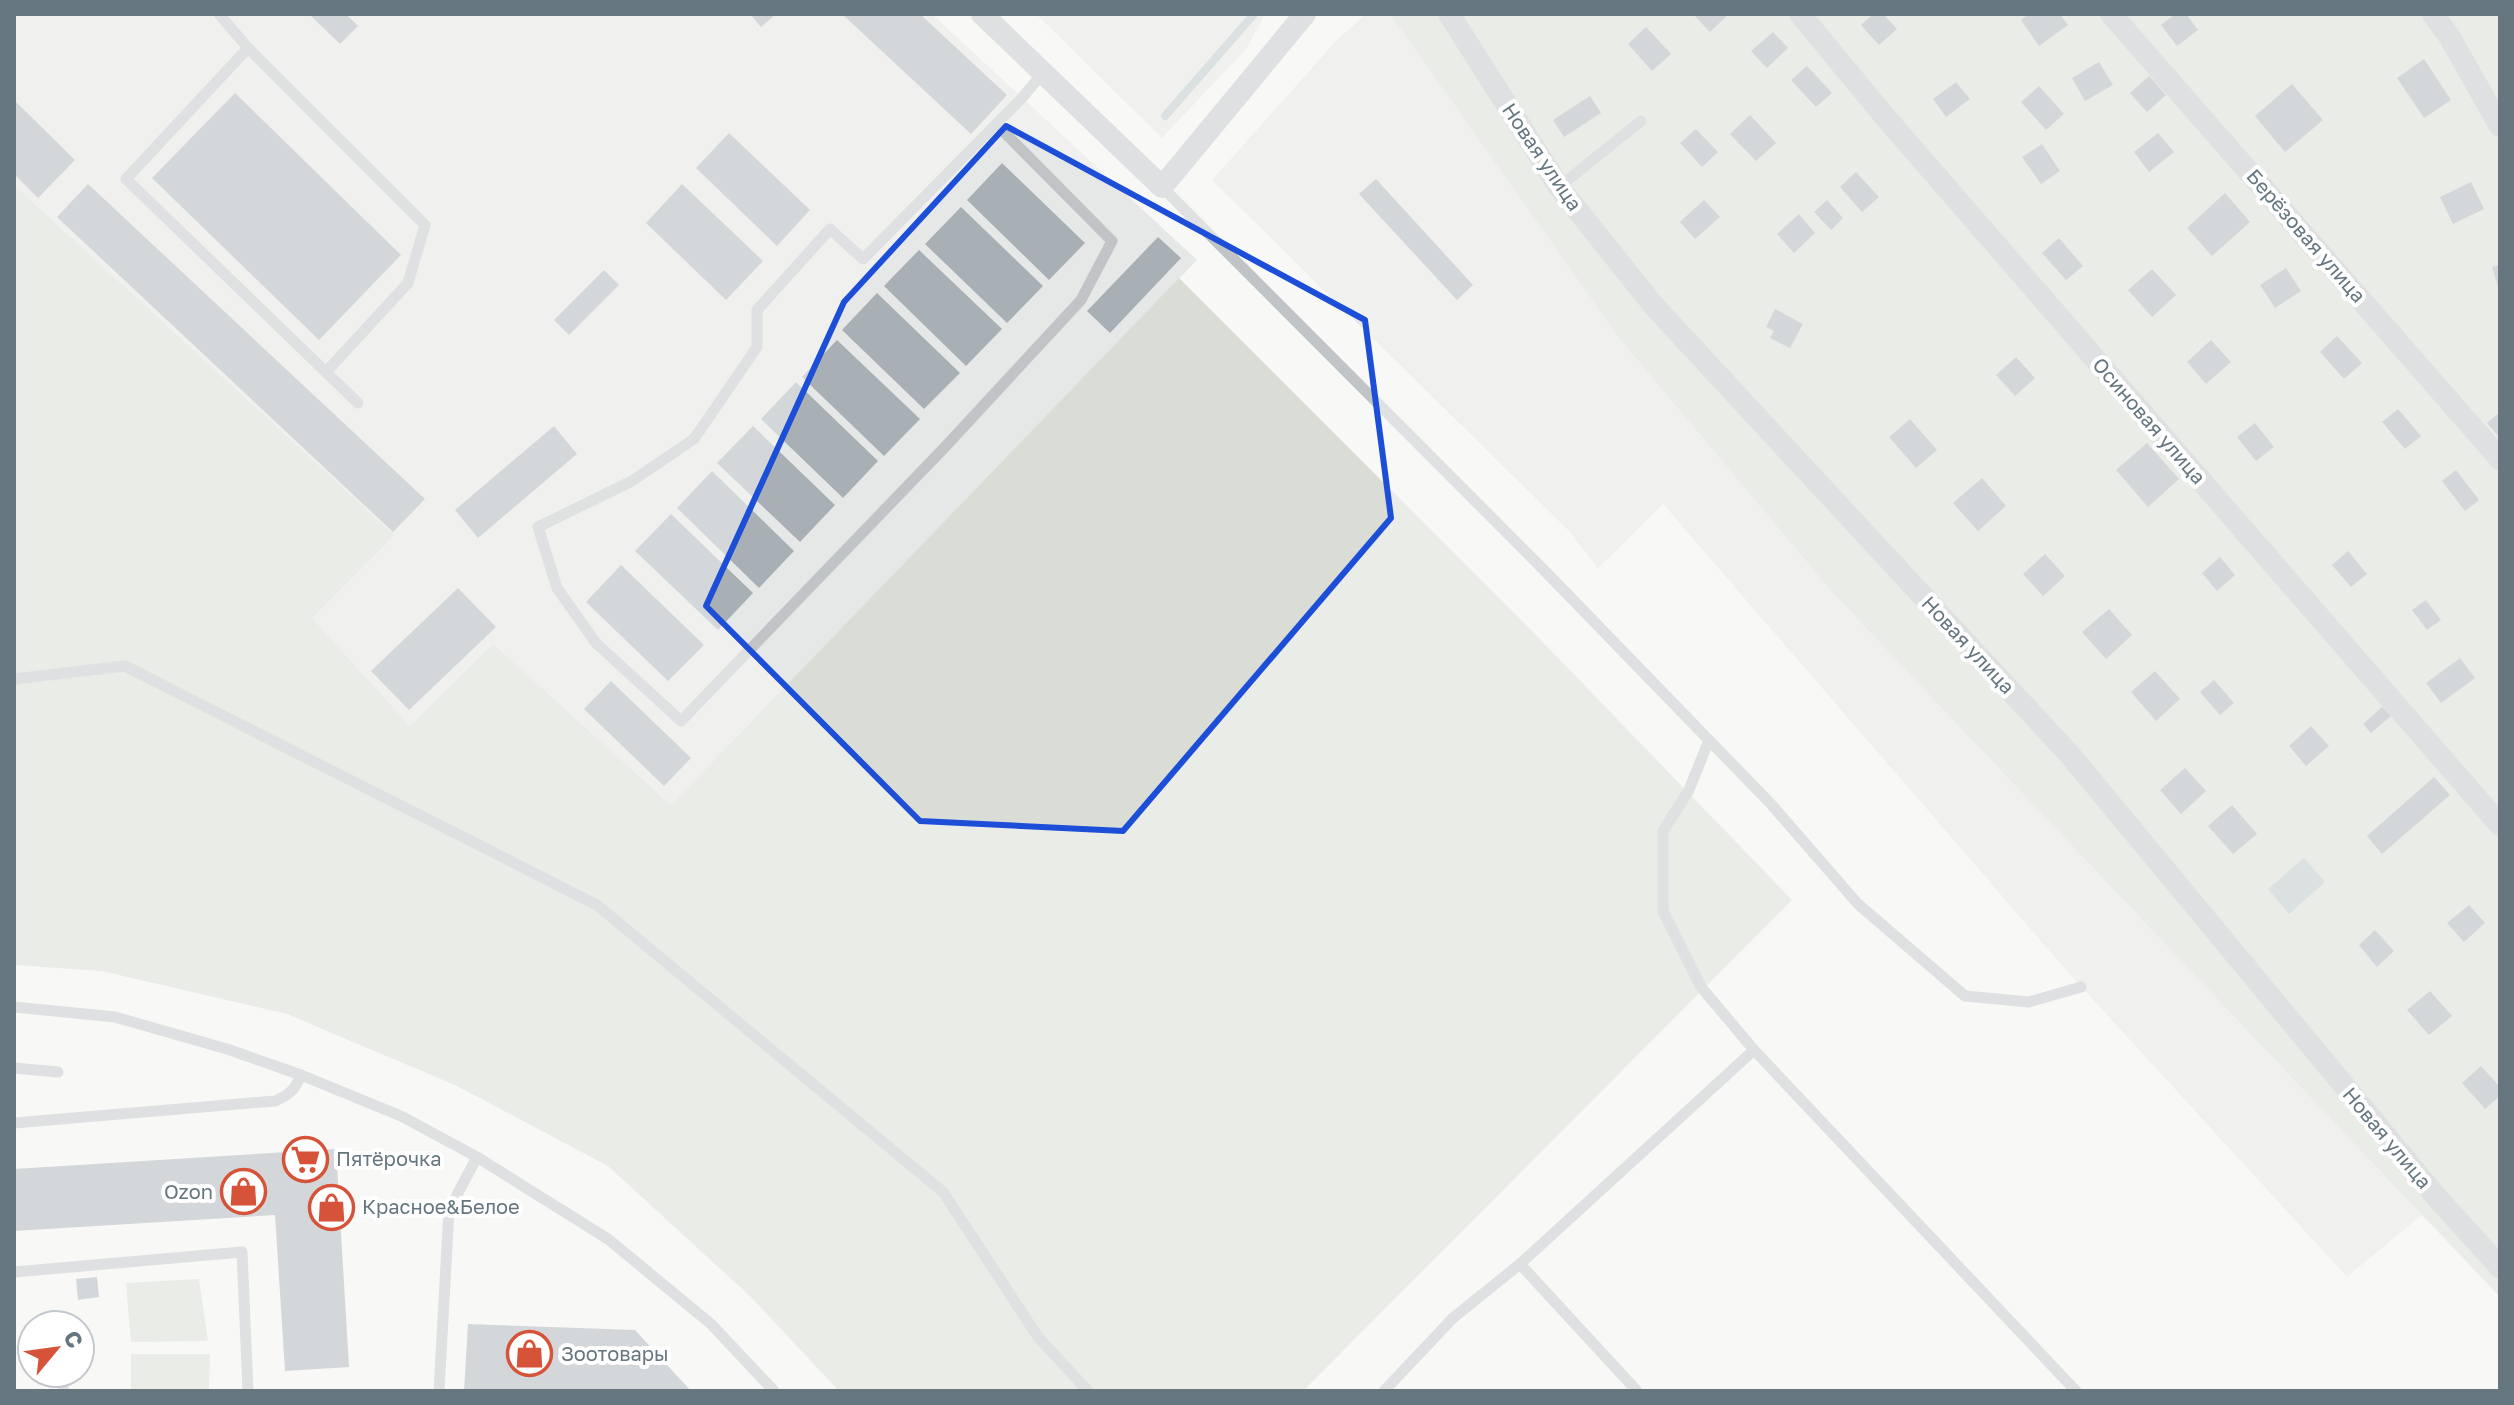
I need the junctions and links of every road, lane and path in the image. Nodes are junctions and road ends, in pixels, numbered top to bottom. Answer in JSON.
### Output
{"nodes":[{"id":1,"x":219,"y":14,"type":"edge"},
{"id":2,"x":982,"y":14,"type":"edge"},
{"id":3,"x":1449,"y":14,"type":"edge"},
{"id":4,"x":1800,"y":14,"type":"edge"},
{"id":5,"x":2111,"y":14,"type":"edge"},
{"id":6,"x":2433,"y":14,"type":"edge"},
{"id":7,"x":1294,"y":19,"type":"edge"},
{"id":8,"x":248,"y":48,"type":"junction"},
{"id":9,"x":1043,"y":73,"type":"junction"},
{"id":10,"x":1641,"y":121,"type":"dead end"},
{"id":11,"x":996,"y":124,"type":"junction"},
{"id":12,"x":2500,"y":126,"type":"edge"},
{"id":13,"x":1162,"y":187,"type":"junction"},
{"id":14,"x":1559,"y":187,"type":"junction"},
{"id":15,"x":326,"y":372,"type":"junction"},
{"id":16,"x":358,"y":403,"type":"dead end"},
{"id":17,"x":2500,"y":459,"type":"edge"},
{"id":18,"x":14,"y":679,"type":"edge"},
{"id":19,"x":1709,"y":740,"type":"junction"},
{"id":20,"x":2500,"y":825,"type":"edge"},
{"id":21,"x":2081,"y":987,"type":"dead end"},
{"id":22,"x":14,"y":1007,"type":"edge"},
{"id":23,"x":1754,"y":1050,"type":"junction"},
{"id":24,"x":14,"y":1068,"type":"edge"},
{"id":25,"x":58,"y":1072,"type":"dead end"},
{"id":26,"x":301,"y":1075,"type":"junction"},
{"id":27,"x":14,"y":1123,"type":"edge"},
{"id":28,"x":477,"y":1157,"type":"junction"},
{"id":29,"x":1520,"y":1264,"type":"junction"},
{"id":30,"x":2500,"y":1267,"type":"edge"},
{"id":31,"x":14,"y":1272,"type":"edge"},
{"id":32,"x":248,"y":1391,"type":"edge"},
{"id":33,"x":439,"y":1391,"type":"edge"},
{"id":34,"x":774,"y":1391,"type":"edge"},
{"id":35,"x":1088,"y":1391,"type":"edge"},
{"id":36,"x":1384,"y":1391,"type":"edge"},
{"id":37,"x":1637,"y":1391,"type":"edge"},
{"id":38,"x":2076,"y":1391,"type":"edge"}],
"edges":[{"from":1,"to":8,"type":"lane"},
{"from":2,"to":9,"type":"street"},
{"from":3,"to":14,"type":"street","name":"Новая улица"},
{"from":4,"to":20,"type":"street","name":"Осиновая улица"},
{"from":5,"to":17,"type":"street","name":"Берёзовая улица"},
{"from":6,"to":12,"type":"street"},
{"from":7,"to":13,"type":"street"},
{"from":8,"to":15,"type":"lane"},
{"from":8,"to":15,"type":"lane"},
{"from":9,"to":11,"type":"lane"},
{"from":9,"to":13,"type":"street"},
{"from":10,"to":14,"type":"lane"},
{"from":11,"to":11,"type":"lane"},
{"from":13,"to":19,"type":"lane"},
{"from":14,"to":30,"type":"street","name":"Новая улица"},
{"from":15,"to":16,"type":"lane"},
{"from":18,"to":35,"type":"lane"},
{"from":19,"to":21,"type":"lane"},
{"from":19,"to":23,"type":"lane"},
{"from":22,"to":26,"type":"lane"},
{"from":23,"to":29,"type":"lane"},
{"from":23,"to":38,"type":"lane"},
{"from":24,"to":25,"type":"lane"},
{"from":26,"to":27,"type":"lane"},
{"from":26,"to":28,"type":"lane"},
{"from":28,"to":33,"type":"lane"},
{"from":28,"to":34,"type":"lane"},
{"from":29,"to":36,"type":"lane"},
{"from":29,"to":37,"type":"lane"},
{"from":31,"to":32,"type":"lane"}]}
